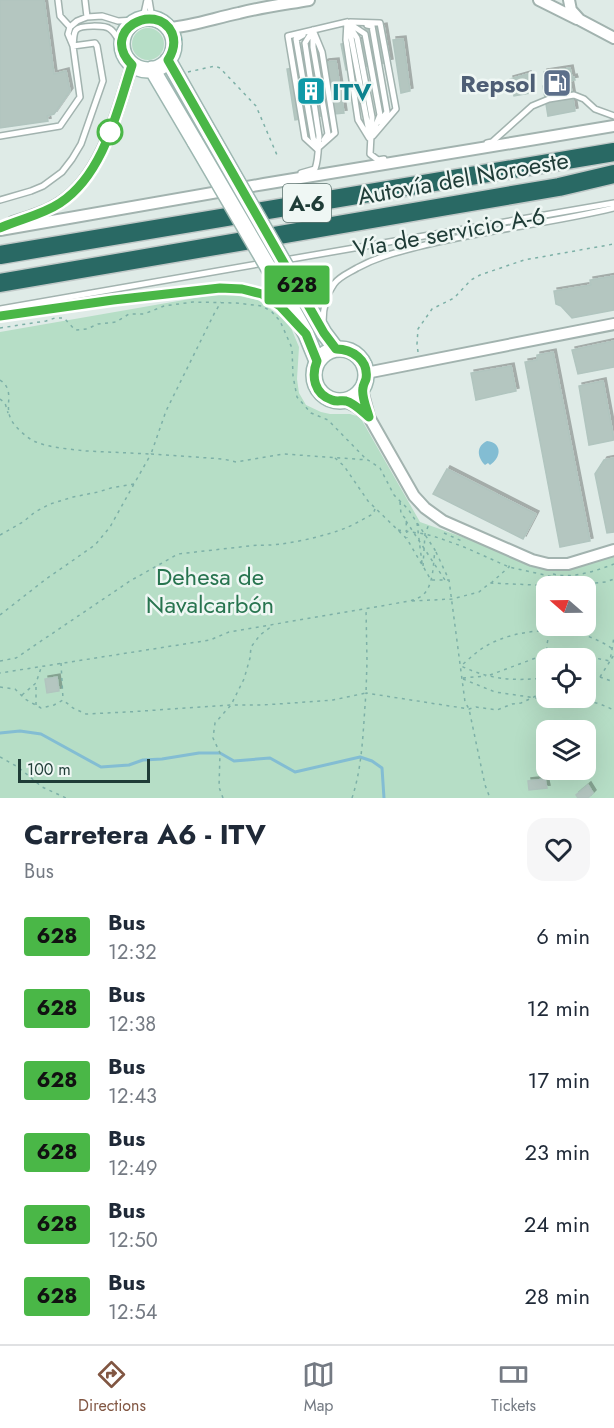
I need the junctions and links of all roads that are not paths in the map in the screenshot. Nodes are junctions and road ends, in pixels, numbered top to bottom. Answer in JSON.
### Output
{"nodes":[{"id":1,"x":58,"y":0,"type":"edge"},
{"id":2,"x":85,"y":0,"type":"edge"},
{"id":3,"x":148,"y":0,"type":"edge"},
{"id":4,"x":309,"y":0,"type":"edge"},
{"id":5,"x":539,"y":0,"type":"edge"},
{"id":6,"x":569,"y":0,"type":"edge"},
{"id":7,"x":87,"y":17,"type":"junction"},
{"id":8,"x":147,"y":17,"type":"junction"},
{"id":9,"x":580,"y":20,"type":"junction"},
{"id":10,"x":347,"y":22,"type":"junction"},
{"id":11,"x":70,"y":27,"type":"junction"},
{"id":12,"x":173,"y":27,"type":"junction"},
{"id":13,"x":313,"y":30,"type":"junction"},
{"id":14,"x":614,"y":38,"type":"edge"},
{"id":15,"x":122,"y":45,"type":"junction"},
{"id":16,"x":73,"y":46,"type":"junction"},
{"id":17,"x":173,"y":60,"type":"junction"},
{"id":18,"x":132,"y":65,"type":"junction"},
{"id":19,"x":152,"y":69,"type":"junction"},
{"id":20,"x":614,"y":116,"type":"edge"},
{"id":21,"x":614,"y":126,"type":"edge"},
{"id":22,"x":0,"y":136,"type":"edge"},
{"id":23,"x":370,"y":139,"type":"junction"},
{"id":24,"x":317,"y":149,"type":"junction"},
{"id":25,"x":614,"y":152,"type":"edge"},
{"id":26,"x":432,"y":157,"type":"junction"},
{"id":27,"x":614,"y":174,"type":"edge"},
{"id":28,"x":614,"y":182,"type":"edge"},
{"id":29,"x":264,"y":184,"type":"junction"},
{"id":30,"x":0,"y":200,"type":"edge"},
{"id":31,"x":614,"y":206,"type":"edge"},
{"id":32,"x":0,"y":229,"type":"edge"},
{"id":33,"x":212,"y":247,"type":"junction"},
{"id":34,"x":0,"y":255,"type":"edge"},
{"id":35,"x":0,"y":283,"type":"edge"},
{"id":36,"x":287,"y":283,"type":"junction"},
{"id":37,"x":0,"y":309,"type":"edge"},
{"id":38,"x":0,"y":316,"type":"edge"},
{"id":39,"x":614,"y":324,"type":"edge"},
{"id":40,"x":324,"y":333,"type":"junction"},
{"id":41,"x":306,"y":334,"type":"junction"},
{"id":42,"x":339,"y":345,"type":"junction"},
{"id":43,"x":317,"y":361,"type":"junction"},
{"id":44,"x":366,"y":373,"type":"junction"},
{"id":45,"x":362,"y":390,"type":"junction"},
{"id":46,"x":345,"y":401,"type":"junction"},
{"id":47,"x":369,"y":417,"type":"junction"},
{"id":48,"x":614,"y":550,"type":"edge"}],
"edges":[{"from":1,"to":11,"type":"lane"},
{"from":2,"to":7,"type":"lane"},
{"from":3,"to":8,"type":"lane"},
{"from":4,"to":12,"type":"street"},
{"from":5,"to":9,"type":"street"},
{"from":6,"to":9,"type":"street"},
{"from":7,"to":8,"type":"lane"},
{"from":7,"to":11,"type":"lane"},
{"from":8,"to":12,"type":"street"},
{"from":8,"to":15,"type":"street"},
{"from":9,"to":14,"type":"street"},
{"from":10,"to":13,"type":"lane"},
{"from":10,"to":23,"type":"lane"},
{"from":10,"to":23,"type":"lane"},
{"from":10,"to":23,"type":"lane"},
{"from":11,"to":16,"type":"lane"},
{"from":12,"to":17,"type":"street"},
{"from":13,"to":24,"type":"lane"},
{"from":13,"to":24,"type":"lane"},
{"from":13,"to":24,"type":"lane"},
{"from":15,"to":16,"type":"lane"},
{"from":15,"to":18,"type":"street"},
{"from":16,"to":22,"type":"lane"},
{"from":16,"to":30,"type":"lane"},
{"from":17,"to":19,"type":"street"},
{"from":17,"to":36,"type":"street","bridge":true},
{"from":18,"to":19,"type":"street"},
{"from":18,"to":32,"type":"street"},
{"from":19,"to":36,"type":"street","bridge":true},
{"from":20,"to":26,"type":"lane"},
{"from":21,"to":26,"type":"street"},
{"from":23,"to":26,"type":"lane"},
{"from":24,"to":29,"type":"lane"},
{"from":25,"to":34,"type":"highway","name":"Autovía del Noroeste","number":"A-6"},
{"from":26,"to":29,"type":"street"},
{"from":27,"to":33,"type":"highway","name":"Autovía del Noroeste","number":"A-6"},
{"from":28,"to":33,"type":"highway"},
{"from":29,"to":32,"type":"street"},
{"from":31,"to":37,"type":"lane","name":"Vía de servicio A-6"},
{"from":31,"to":40,"type":"lane"},
{"from":33,"to":35,"type":"highway","name":"Autovía del Noroeste","number":"A-6"},
{"from":36,"to":40,"type":"street"},
{"from":36,"to":41,"type":"street"},
{"from":38,"to":41,"type":"lane"},
{"from":39,"to":44,"type":"street"},
{"from":40,"to":42,"type":"street"},
{"from":41,"to":43,"type":"street"},
{"from":42,"to":43,"type":"street"},
{"from":42,"to":44,"type":"street"},
{"from":43,"to":46,"type":"street"},
{"from":44,"to":45,"type":"street"},
{"from":45,"to":46,"type":"street"},
{"from":45,"to":47,"type":"street"},
{"from":46,"to":47,"type":"street"},
{"from":47,"to":48,"type":"street"}]}
